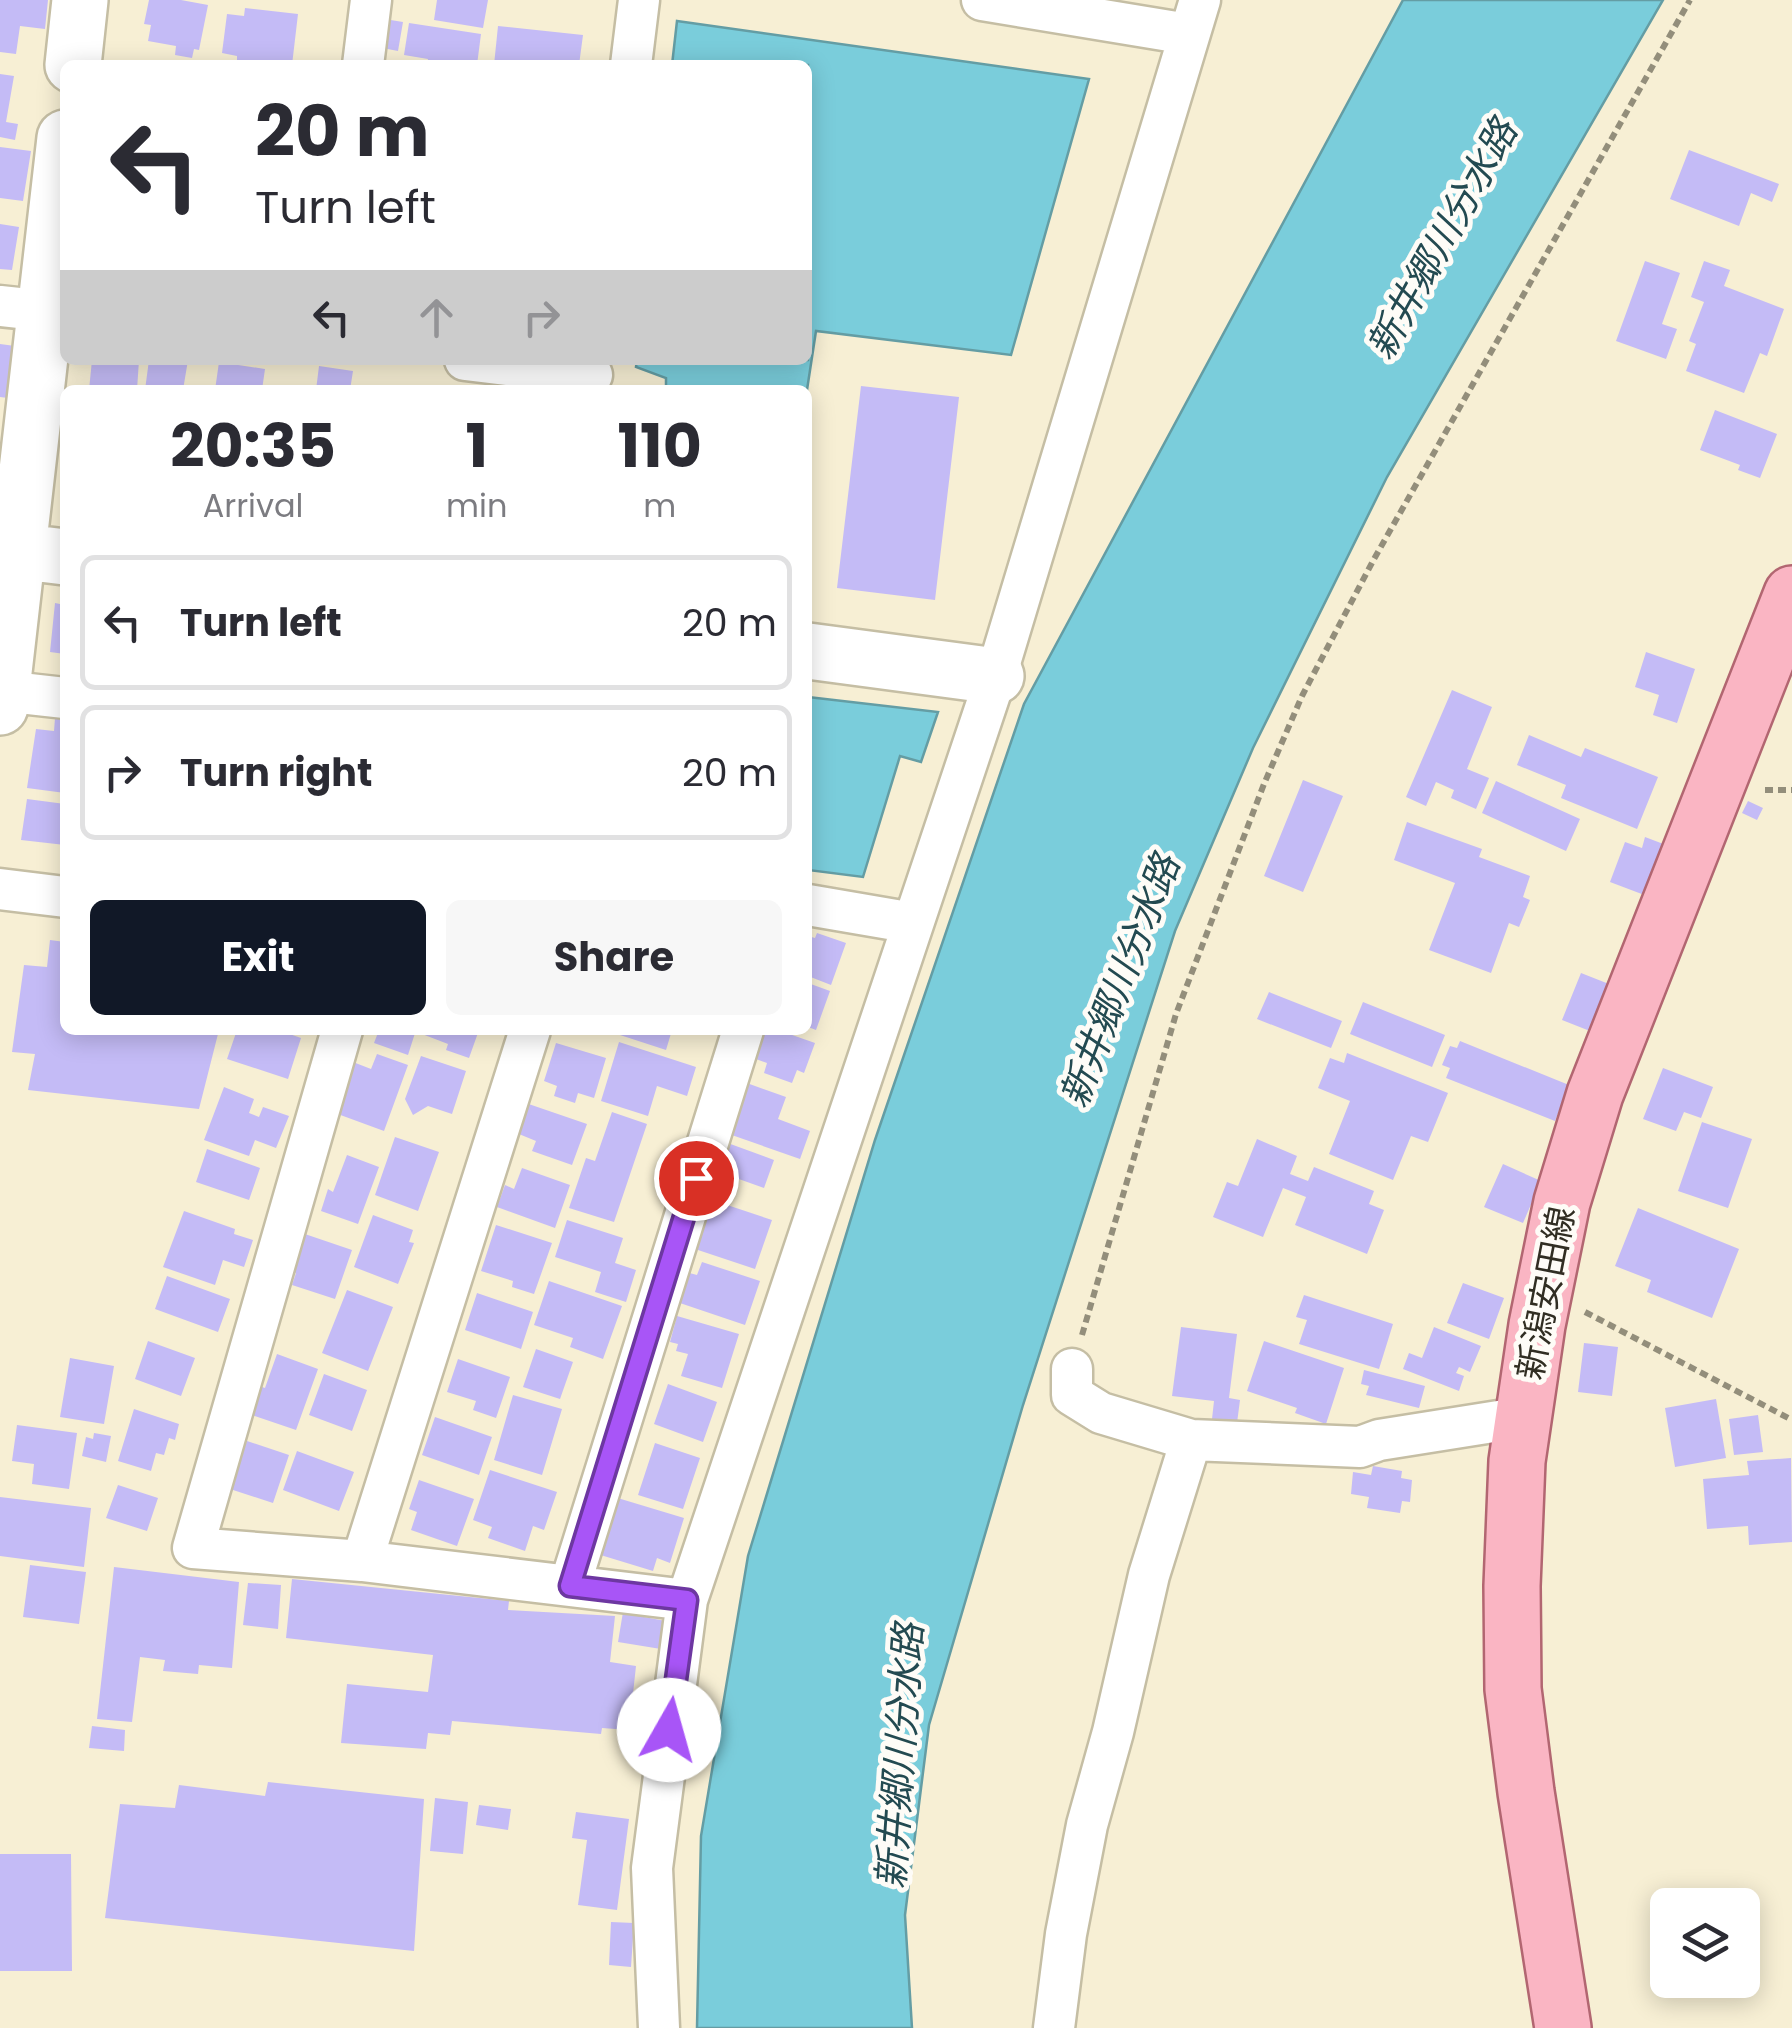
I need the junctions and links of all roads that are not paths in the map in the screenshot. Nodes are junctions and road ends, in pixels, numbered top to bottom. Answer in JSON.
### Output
{"nodes":[{"id":1,"x":80,"y":0,"type":"edge"},
{"id":2,"x":371,"y":0,"type":"edge"},
{"id":3,"x":639,"y":0,"type":"edge"},
{"id":4,"x":982,"y":0,"type":"edge"},
{"id":5,"x":1194,"y":17,"type":"edge"},
{"id":6,"x":74,"y":60,"type":"edge"},
{"id":7,"x":364,"y":60,"type":"edge"},
{"id":8,"x":631,"y":60,"type":"edge"},
{"id":9,"x":60,"y":169,"type":"edge"},
{"id":10,"x":37,"y":310,"type":"edge"},
{"id":11,"x":507,"y":365,"type":"edge"},
{"id":12,"x":592,"y":375,"type":"edge"},
{"id":13,"x":28,"y":552,"type":"edge"},
{"id":14,"x":1792,"y":594,"type":"edge"},
{"id":15,"x":812,"y":652,"type":"edge"},
{"id":16,"x":996,"y":676,"type":"junction"},
{"id":17,"x":60,"y":698,"type":"edge"},
{"id":18,"x":1,"y":699,"type":"edge"},
{"id":19,"x":0,"y":888,"type":"edge"},
{"id":20,"x":60,"y":896,"type":"edge"},
{"id":21,"x":812,"y":906,"type":"edge"},
{"id":22,"x":913,"y":923,"type":"junction"},
{"id":23,"x":341,"y":1035,"type":"edge"},
{"id":24,"x":528,"y":1035,"type":"edge"},
{"id":25,"x":741,"y":1035,"type":"edge"},
{"id":26,"x":1072,"y":1369,"type":"road end"},
{"id":27,"x":1524,"y":1417,"type":"junction"},
{"id":28,"x":1191,"y":1440,"type":"junction"},
{"id":29,"x":362,"y":1561,"type":"junction"},
{"id":30,"x":570,"y":1586,"type":"junction"},
{"id":31,"x":687,"y":1600,"type":"junction"},
{"id":32,"x":659,"y":2028,"type":"edge"},
{"id":33,"x":1054,"y":2028,"type":"edge"},
{"id":34,"x":1563,"y":2028,"type":"edge"}],
"edges":[{"from":1,"to":6,"type":"street"},
{"from":2,"to":7,"type":"street"},
{"from":3,"to":8,"type":"street"},
{"from":4,"to":5,"type":"street"},
{"from":5,"to":16,"type":"street"},
{"from":9,"to":10,"type":"street"},
{"from":10,"to":13,"type":"street"},
{"from":11,"to":12,"type":"street"},
{"from":13,"to":18,"type":"street"},
{"from":14,"to":27,"type":"main road","name":"新潟安田線"},
{"from":15,"to":16,"type":"street"},
{"from":16,"to":22,"type":"street"},
{"from":17,"to":18,"type":"street"},
{"from":19,"to":20,"type":"street"},
{"from":21,"to":22,"type":"street"},
{"from":22,"to":31,"type":"street"},
{"from":23,"to":29,"type":"street"},
{"from":24,"to":29,"type":"street"},
{"from":25,"to":30,"type":"street"},
{"from":26,"to":28,"type":"street"},
{"from":27,"to":28,"type":"street"},
{"from":27,"to":34,"type":"main road","name":"新潟安田線"},
{"from":28,"to":33,"type":"street"},
{"from":29,"to":30,"type":"street"},
{"from":30,"to":31,"type":"street"},
{"from":31,"to":32,"type":"street"}]}
